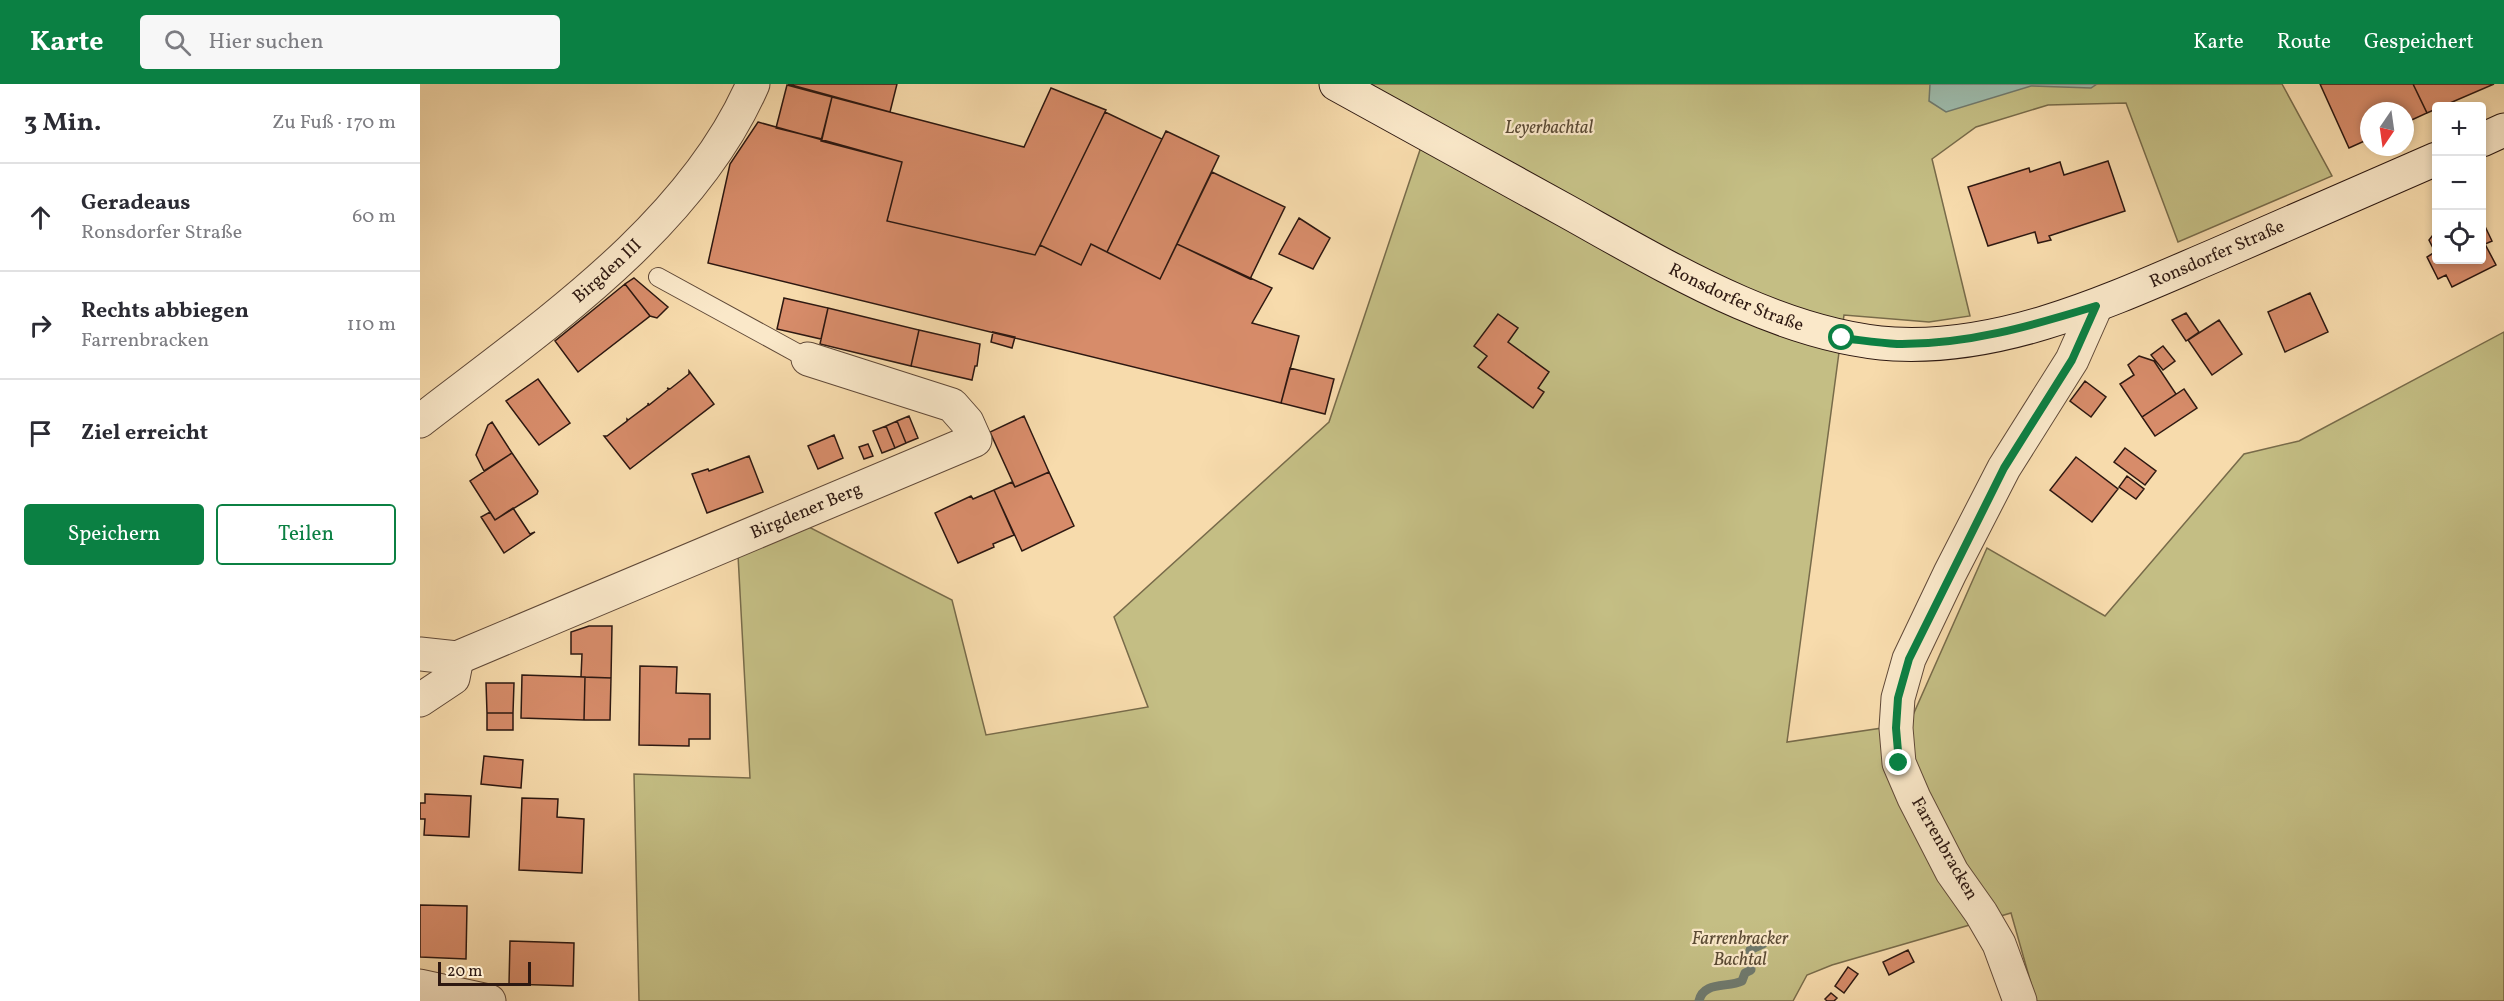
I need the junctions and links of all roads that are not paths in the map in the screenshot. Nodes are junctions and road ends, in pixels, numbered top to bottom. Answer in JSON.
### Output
{"nodes":[{"id":1,"x":753,"y":84,"type":"edge"},
{"id":2,"x":1336,"y":84,"type":"edge"},
{"id":3,"x":2504,"y":130,"type":"edge"},
{"id":4,"x":2486,"y":138,"type":"edge"},
{"id":5,"x":2432,"y":161,"type":"edge"},
{"id":6,"x":658,"y":277,"type":"dead end"},
{"id":7,"x":2096,"y":306,"type":"junction"},
{"id":8,"x":808,"y":360,"type":"joint"},
{"id":9,"x":420,"y":421,"type":"edge"},
{"id":10,"x":420,"y":654,"type":"edge"},
{"id":11,"x":457,"y":658,"type":"junction"},
{"id":12,"x":420,"y":700,"type":"edge"},
{"id":13,"x":420,"y":986,"type":"edge"},
{"id":14,"x":489,"y":1000,"type":"edge"},
{"id":15,"x":2020,"y":1001,"type":"edge"}],
"edges":[{"from":1,"to":9,"type":"street","name":"Birgden III"},
{"from":2,"to":7,"type":"street","name":"Ronsdorfer Straße"},
{"from":3,"to":4,"type":"street"},
{"from":5,"to":7,"type":"street","name":"Ronsdorfer Straße"},
{"from":6,"to":8,"type":"lane"},
{"from":7,"to":15,"type":"street","name":"Farrenbracken"},
{"from":8,"to":11,"type":"street","name":"Birgdener Berg"},
{"from":10,"to":11,"type":"street","name":"Birgdener Berg"},
{"from":11,"to":12,"type":"street"},
{"from":13,"to":14,"type":"street"}]}
